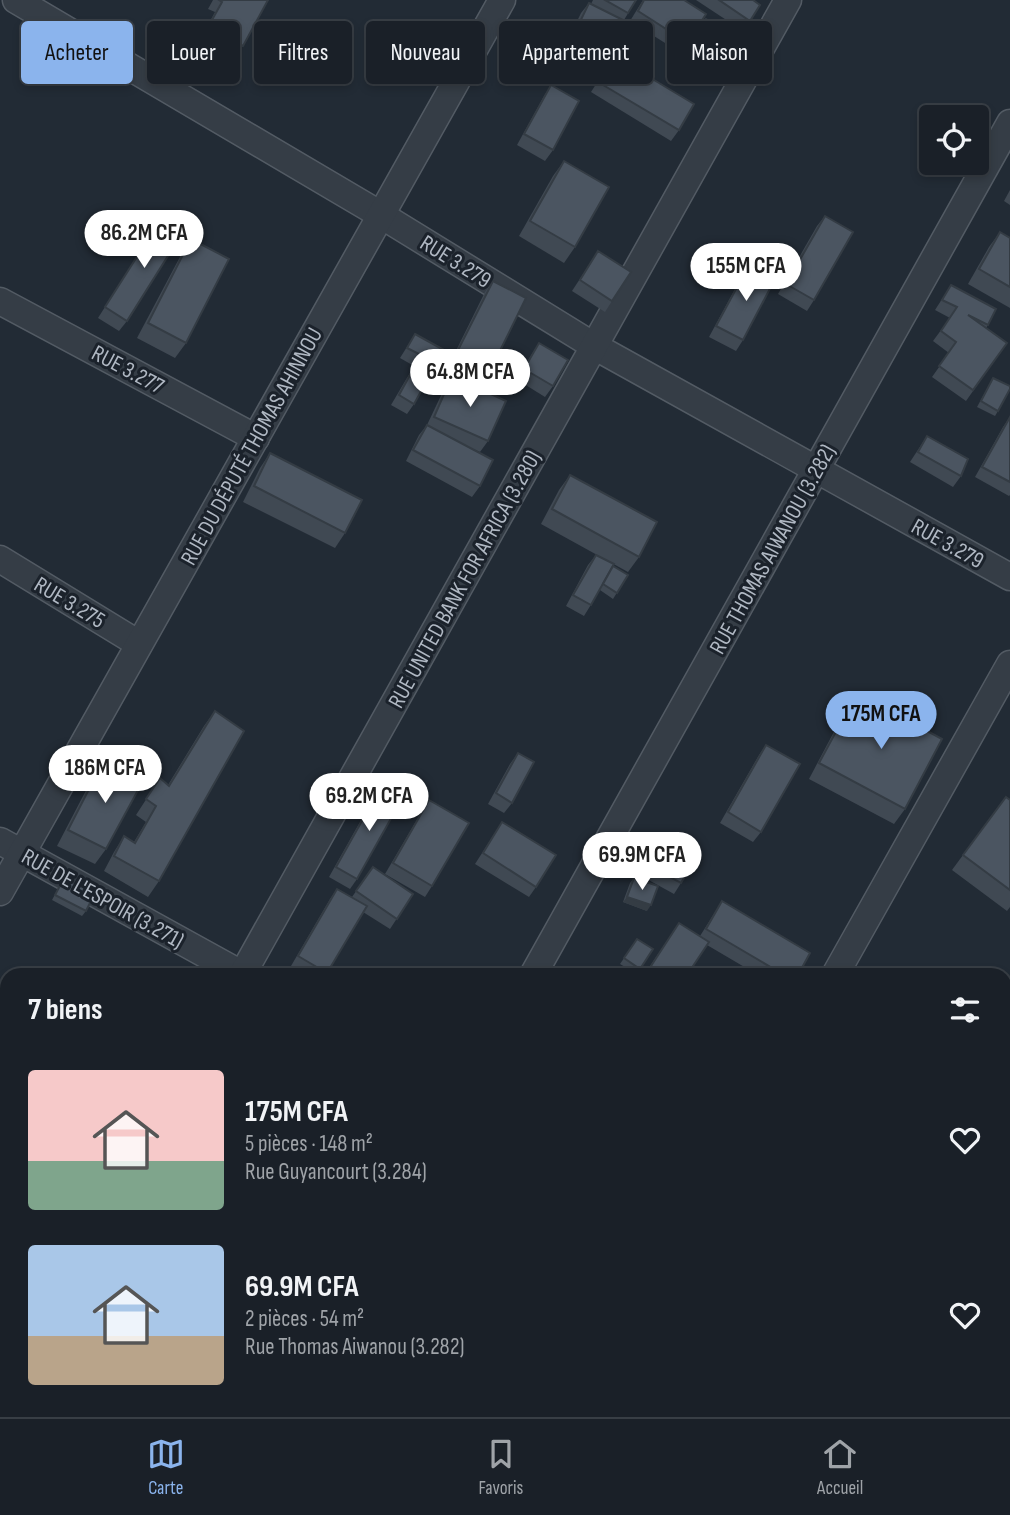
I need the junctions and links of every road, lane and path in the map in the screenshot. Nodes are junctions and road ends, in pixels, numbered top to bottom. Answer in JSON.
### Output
{"nodes":[{"id":1,"x":16,"y":0,"type":"edge"},
{"id":2,"x":502,"y":0,"type":"edge"},
{"id":3,"x":788,"y":0,"type":"edge"},
{"id":4,"x":1010,"y":123,"type":"edge"},
{"id":5,"x":381,"y":215,"type":"junction"},
{"id":6,"x":0,"y":301,"type":"edge"},
{"id":7,"x":594,"y":346,"type":"junction"},
{"id":8,"x":256,"y":438,"type":"junction"},
{"id":9,"x":816,"y":469,"type":"junction"},
{"id":10,"x":0,"y":559,"type":"edge"},
{"id":11,"x":1010,"y":577,"type":"edge"},
{"id":12,"x":139,"y":644,"type":"junction"},
{"id":13,"x":1010,"y":664,"type":"edge"},
{"id":14,"x":11,"y":847,"type":"edge"},
{"id":15,"x":0,"y":892,"type":"edge"},
{"id":16,"x":230,"y":968,"type":"edge"},
{"id":17,"x":247,"y":968,"type":"edge"},
{"id":18,"x":537,"y":968,"type":"edge"},
{"id":19,"x":839,"y":968,"type":"edge"}],
"edges":[{"from":1,"to":5,"type":"street","name":"RUE 3.279"},
{"from":2,"to":5,"type":"street","name":"RUE DU DÉPUTÉ THOMAS AHINNOU"},
{"from":3,"to":7,"type":"street","name":"RUE UNITED BANK FOR AFRICA (3.280)"},
{"from":4,"to":9,"type":"street","name":"RUE THOMAS AIWANOU (3.282)"},
{"from":5,"to":7,"type":"street","name":"RUE 3.279"},
{"from":5,"to":8,"type":"street","name":"RUE DU DÉPUTÉ THOMAS AHINNOU"},
{"from":6,"to":8,"type":"street","name":"RUE 3.277"},
{"from":7,"to":9,"type":"street","name":"RUE 3.279"},
{"from":7,"to":17,"type":"street","name":"RUE UNITED BANK FOR AFRICA (3.280)"},
{"from":8,"to":12,"type":"street","name":"RUE DU DÉPUTÉ THOMAS AHINNOU"},
{"from":9,"to":11,"type":"street","name":"RUE 3.279"},
{"from":9,"to":18,"type":"street","name":"RUE THOMAS AIWANOU (3.282)"},
{"from":10,"to":12,"type":"street","name":"RUE 3.275"},
{"from":12,"to":14,"type":"street","name":"RUE DU DÉPUTÉ THOMAS AHINNOU"},
{"from":13,"to":19,"type":"street"},
{"from":14,"to":15,"type":"street","name":"RUE DU DÉPUTÉ THOMAS AHINNOU"},
{"from":14,"to":16,"type":"street","name":"RUE DE L'ESPOIR (3.271)"}]}
